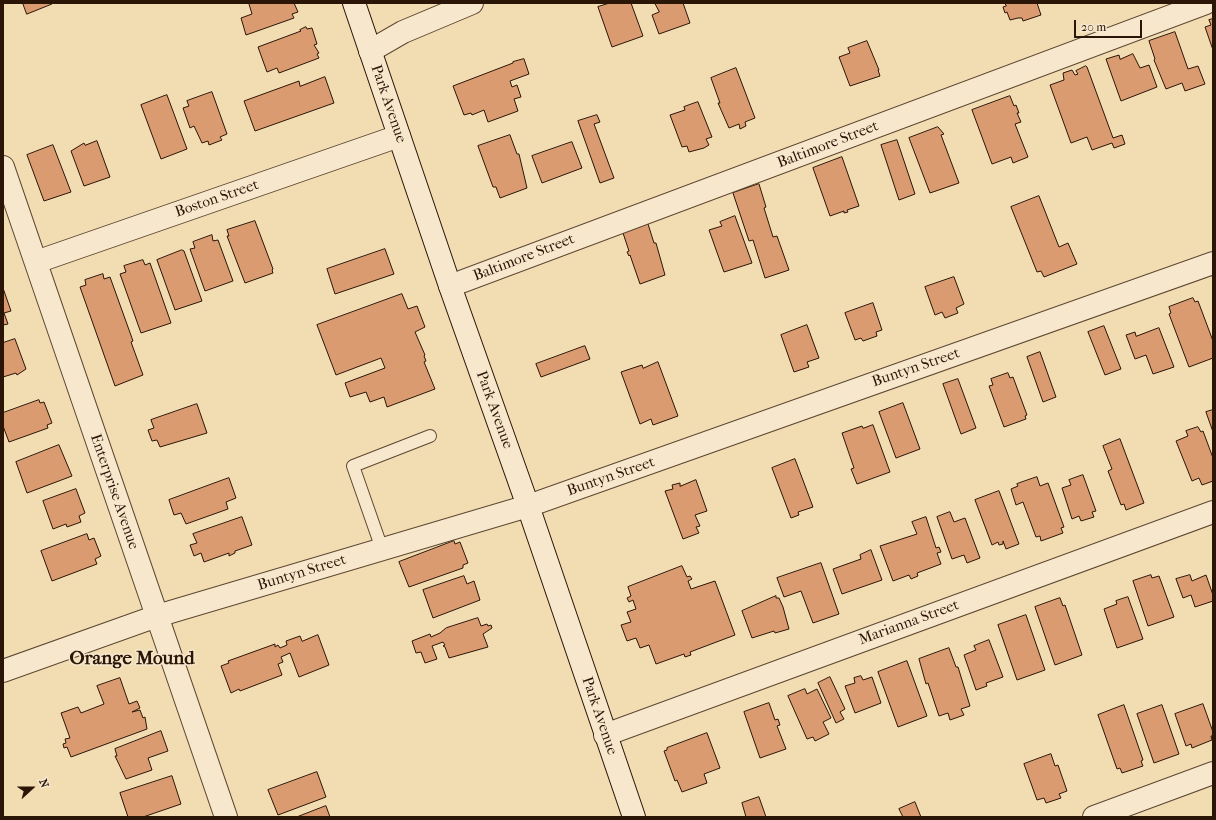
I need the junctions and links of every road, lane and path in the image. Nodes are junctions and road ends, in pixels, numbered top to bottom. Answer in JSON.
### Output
{"nodes":[{"id":1,"x":354,"y":3,"type":"edge"},
{"id":2,"x":472,"y":3,"type":"edge"},
{"id":3,"x":1206,"y":3,"type":"edge"},
{"id":4,"x":370,"y":51,"type":"junction"},
{"id":5,"x":399,"y":136,"type":"junction"},
{"id":6,"x":3,"y":166,"type":"edge"},
{"id":7,"x":36,"y":262,"type":"junction"},
{"id":8,"x":1213,"y":264,"type":"edge"},
{"id":9,"x":450,"y":286,"type":"junction"},
{"id":10,"x":430,"y":436,"type":"dead end"},
{"id":11,"x":528,"y":506,"type":"junction"},
{"id":12,"x":1213,"y":512,"type":"edge"},
{"id":13,"x":382,"y":549,"type":"junction"},
{"id":14,"x":157,"y":616,"type":"junction"},
{"id":15,"x":3,"y":671,"type":"edge"},
{"id":16,"x":605,"y":735,"type":"junction"},
{"id":17,"x":1213,"y":773,"type":"edge"},
{"id":18,"x":226,"y":817,"type":"edge"},
{"id":19,"x":634,"y":817,"type":"edge"},
{"id":20,"x":1094,"y":817,"type":"edge"}],
"edges":[{"from":1,"to":4,"type":"street","name":"Park Avenue"},
{"from":2,"to":4,"type":"street"},
{"from":3,"to":9,"type":"street","name":"Baltimore Street"},
{"from":4,"to":5,"type":"street","name":"Park Avenue"},
{"from":5,"to":7,"type":"street","name":"Boston Street"},
{"from":5,"to":9,"type":"street","name":"Park Avenue"},
{"from":6,"to":7,"type":"street","name":"Enterprise Avenue"},
{"from":7,"to":14,"type":"street","name":"Enterprise Avenue"},
{"from":8,"to":11,"type":"street","name":"Buntyn Street"},
{"from":9,"to":11,"type":"street","name":"Park Avenue"},
{"from":10,"to":13,"type":"lane"},
{"from":11,"to":13,"type":"street","name":"Buntyn Street"},
{"from":11,"to":16,"type":"street","name":"Park Avenue"},
{"from":12,"to":16,"type":"street","name":"Marianna Street"},
{"from":13,"to":14,"type":"street","name":"Buntyn Street"},
{"from":14,"to":15,"type":"street","name":"Buntyn Street"},
{"from":14,"to":18,"type":"street","name":"Enterprise Avenue"},
{"from":16,"to":19,"type":"street","name":"Park Avenue"},
{"from":17,"to":20,"type":"street"}]}
